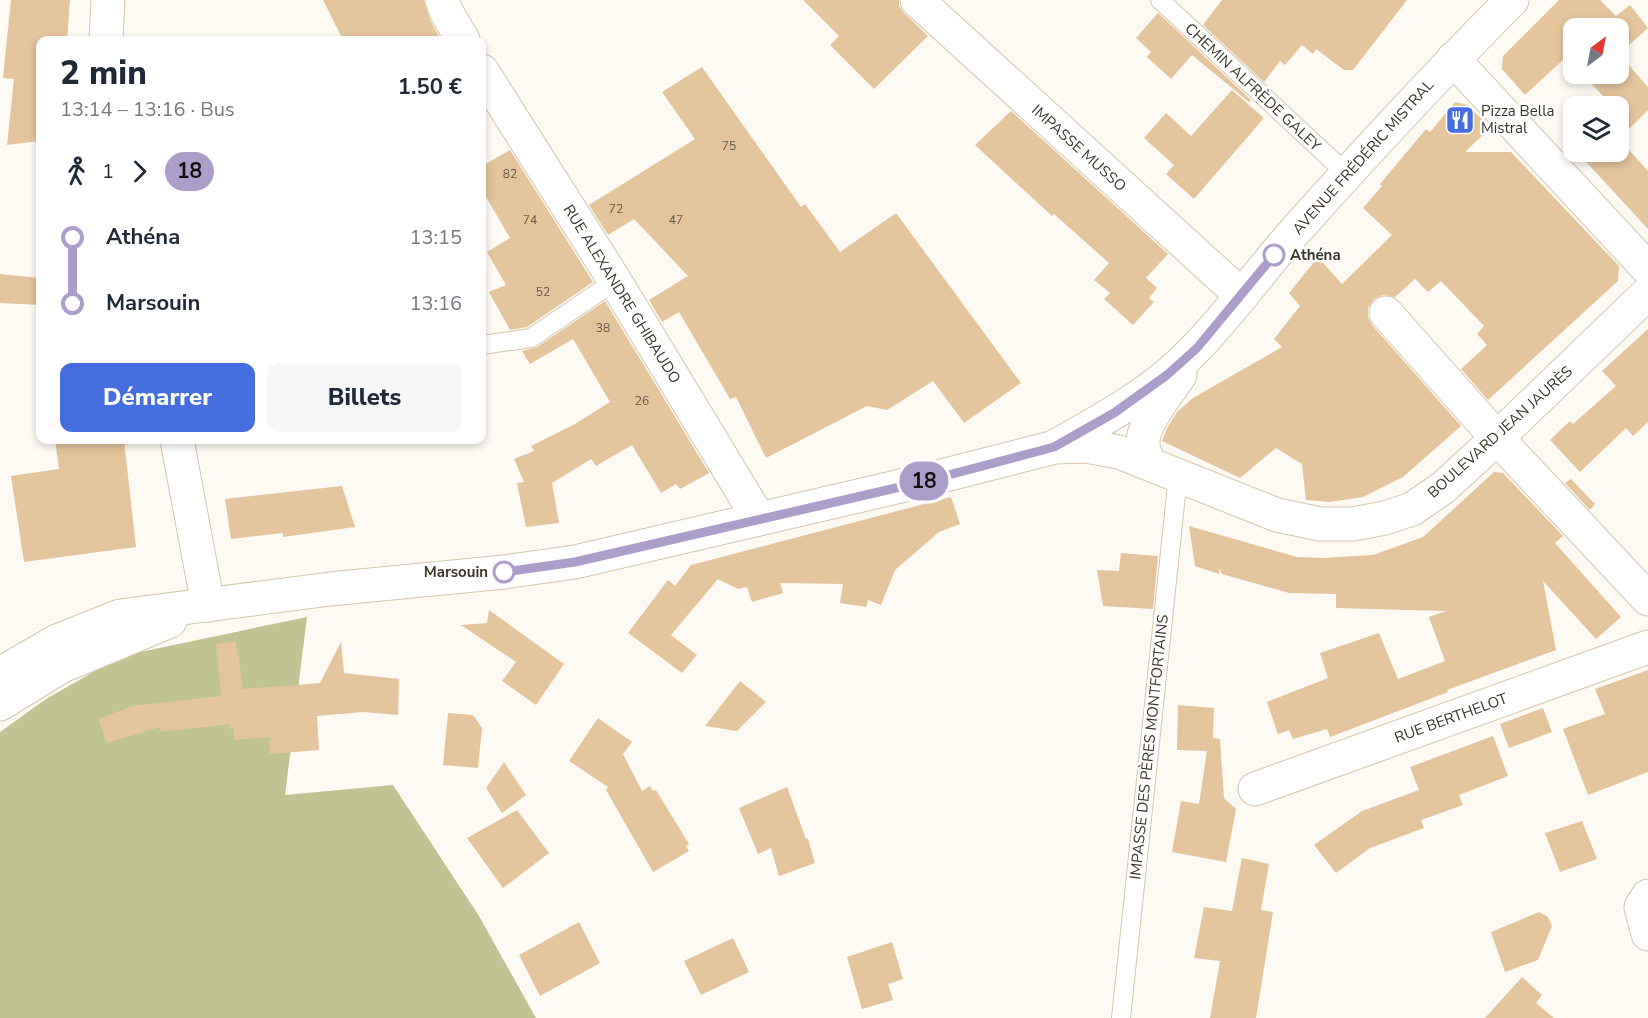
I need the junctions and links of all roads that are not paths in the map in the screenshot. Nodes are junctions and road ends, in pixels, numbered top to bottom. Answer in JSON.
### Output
{"nodes":[{"id":1,"x":108,"y":0,"type":"edge"},
{"id":2,"x":442,"y":0,"type":"edge"},
{"id":3,"x":917,"y":0,"type":"edge"},
{"id":4,"x":1160,"y":0,"type":"edge"},
{"id":5,"x":1512,"y":0,"type":"edge"},
{"id":6,"x":106,"y":36,"type":"edge"},
{"id":7,"x":461,"y":36,"type":"edge"},
{"id":8,"x":1453,"y":59,"type":"junction"},
{"id":9,"x":486,"y":77,"type":"edge"},
{"id":10,"x":1347,"y":174,"type":"junction"},
{"id":11,"x":1648,"y":269,"type":"edge"},
{"id":12,"x":615,"y":281,"type":"junction"},
{"id":13,"x":1648,"y":293,"type":"edge"},
{"id":14,"x":1241,"y":295,"type":"junction"},
{"id":15,"x":1386,"y":313,"type":"dead end"},
{"id":16,"x":486,"y":344,"type":"edge"},
{"id":17,"x":1197,"y":348,"type":"junction"},
{"id":18,"x":1497,"y":438,"type":"junction"},
{"id":19,"x":178,"y":444,"type":"edge"},
{"id":20,"x":1054,"y":447,"type":"junction"},
{"id":21,"x":1165,"y":471,"type":"junction"},
{"id":22,"x":759,"y":519,"type":"junction"},
{"id":23,"x":1648,"y":599,"type":"edge"},
{"id":24,"x":208,"y":605,"type":"junction"},
{"id":25,"x":1648,"y":647,"type":"edge"},
{"id":26,"x":0,"y":674,"type":"edge"},
{"id":27,"x":0,"y":704,"type":"edge"},
{"id":28,"x":1255,"y":789,"type":"dead end"},
{"id":29,"x":1648,"y":896,"type":"edge"},
{"id":30,"x":1648,"y":934,"type":"edge"},
{"id":31,"x":1121,"y":1018,"type":"edge"}],
"edges":[{"from":1,"to":6,"type":"main road"},
{"from":2,"to":7,"type":"main road"},
{"from":3,"to":14,"type":"main road","name":"IMPASSE MUSSO"},
{"from":4,"to":10,"type":"lane","name":"CHEMIN ALFRÈDE GALEY"},
{"from":5,"to":8,"type":"main road","name":"AVENUE FRÉDÉRIC MISTRAL"},
{"from":8,"to":10,"type":"main road","name":"AVENUE FRÉDÉRIC MISTRAL"},
{"from":8,"to":11,"type":"main road"},
{"from":9,"to":12,"type":"main road","name":"RUE ALEXANDRE GHIBAUDO"},
{"from":10,"to":14,"type":"main road","name":"AVENUE FRÉDÉRIC MISTRAL"},
{"from":12,"to":16,"type":"lane"},
{"from":12,"to":22,"type":"main road","name":"RUE ALEXANDRE GHIBAUDO"},
{"from":13,"to":18,"type":"main road","name":"BOULEVARD JEAN JAURÈS"},
{"from":14,"to":17,"type":"main road","name":"AVENUE FRÉDÉRIC MISTRAL"},
{"from":15,"to":18,"type":"main road"},
{"from":17,"to":20,"type":"main road","name":"AVENUE FRÉDÉRIC MISTRAL"},
{"from":17,"to":21,"type":"main road","name":"AVENUE FRÉDÉRIC MISTRAL"},
{"from":18,"to":21,"type":"main road","name":"BOULEVARD JEAN JAURÈS"},
{"from":18,"to":23,"type":"main road"},
{"from":19,"to":24,"type":"main road"},
{"from":20,"to":21,"type":"main road","name":"BOULEVARD JEAN JAURÈS"},
{"from":20,"to":22,"type":"main road"},
{"from":21,"to":31,"type":"lane","name":"IMPASSE DES PÈRES MONTFORTAINS"},
{"from":22,"to":24,"type":"main road"},
{"from":24,"to":26,"type":"main road"},
{"from":24,"to":27,"type":"main road"},
{"from":25,"to":28,"type":"main road","name":"RUE BERTHELOT"},
{"from":29,"to":30,"type":"main road"}]}
